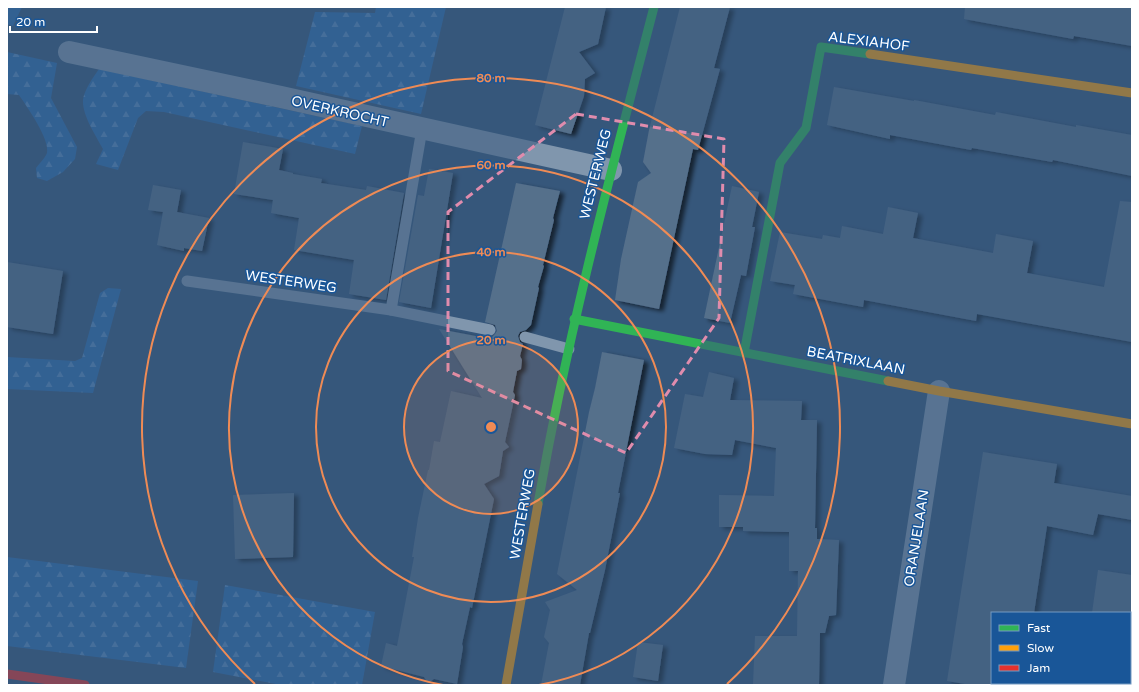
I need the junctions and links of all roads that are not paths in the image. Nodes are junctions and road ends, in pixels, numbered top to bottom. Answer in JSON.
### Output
{"nodes":[{"id":1,"x":654,"y":7,"type":"edge"},
{"id":2,"x":69,"y":52,"type":"dead end"},
{"id":3,"x":1132,"y":93,"type":"edge"},
{"id":4,"x":422,"y":129,"type":"junction"},
{"id":5,"x":611,"y":170,"type":"junction"},
{"id":6,"x":187,"y":282,"type":"dead end"},
{"id":7,"x":391,"y":310,"type":"junction"},
{"id":8,"x":574,"y":319,"type":"junction"},
{"id":9,"x":490,"y":330,"type":"dead end"},
{"id":10,"x":525,"y":337,"type":"dead end"},
{"id":11,"x":569,"y":349,"type":"junction"},
{"id":12,"x":744,"y":353,"type":"junction"},
{"id":13,"x":939,"y":391,"type":"junction"},
{"id":14,"x":1132,"y":424,"type":"edge"},
{"id":15,"x":10,"y":676,"type":"edge"},
{"id":16,"x":86,"y":685,"type":"edge"},
{"id":17,"x":506,"y":685,"type":"edge"},
{"id":18,"x":894,"y":685,"type":"edge"}],
"edges":[{"from":1,"to":5,"type":"street","name":"WESTERWEG"},
{"from":2,"to":4,"type":"street","name":"OVERKROCHT"},
{"from":3,"to":12,"type":"street","name":"ALEXIAHOF"},
{"from":4,"to":5,"type":"street","name":"OVERKROCHT"},
{"from":4,"to":7,"type":"lane"},
{"from":5,"to":8,"type":"street","name":"WESTERWEG"},
{"from":6,"to":7,"type":"lane","name":"WESTERWEG"},
{"from":7,"to":9,"type":"lane","name":"WESTERWEG"},
{"from":8,"to":11,"type":"street","name":"WESTERWEG"},
{"from":8,"to":12,"type":"street","name":"BEATRIXLAAN"},
{"from":10,"to":11,"type":"lane"},
{"from":11,"to":17,"type":"street","name":"WESTERWEG"},
{"from":12,"to":13,"type":"street","name":"BEATRIXLAAN"},
{"from":13,"to":14,"type":"street","name":"BEATRIXLAAN"},
{"from":13,"to":18,"type":"street","name":"ORANJELAAN"},
{"from":15,"to":16,"type":"street"}]}
